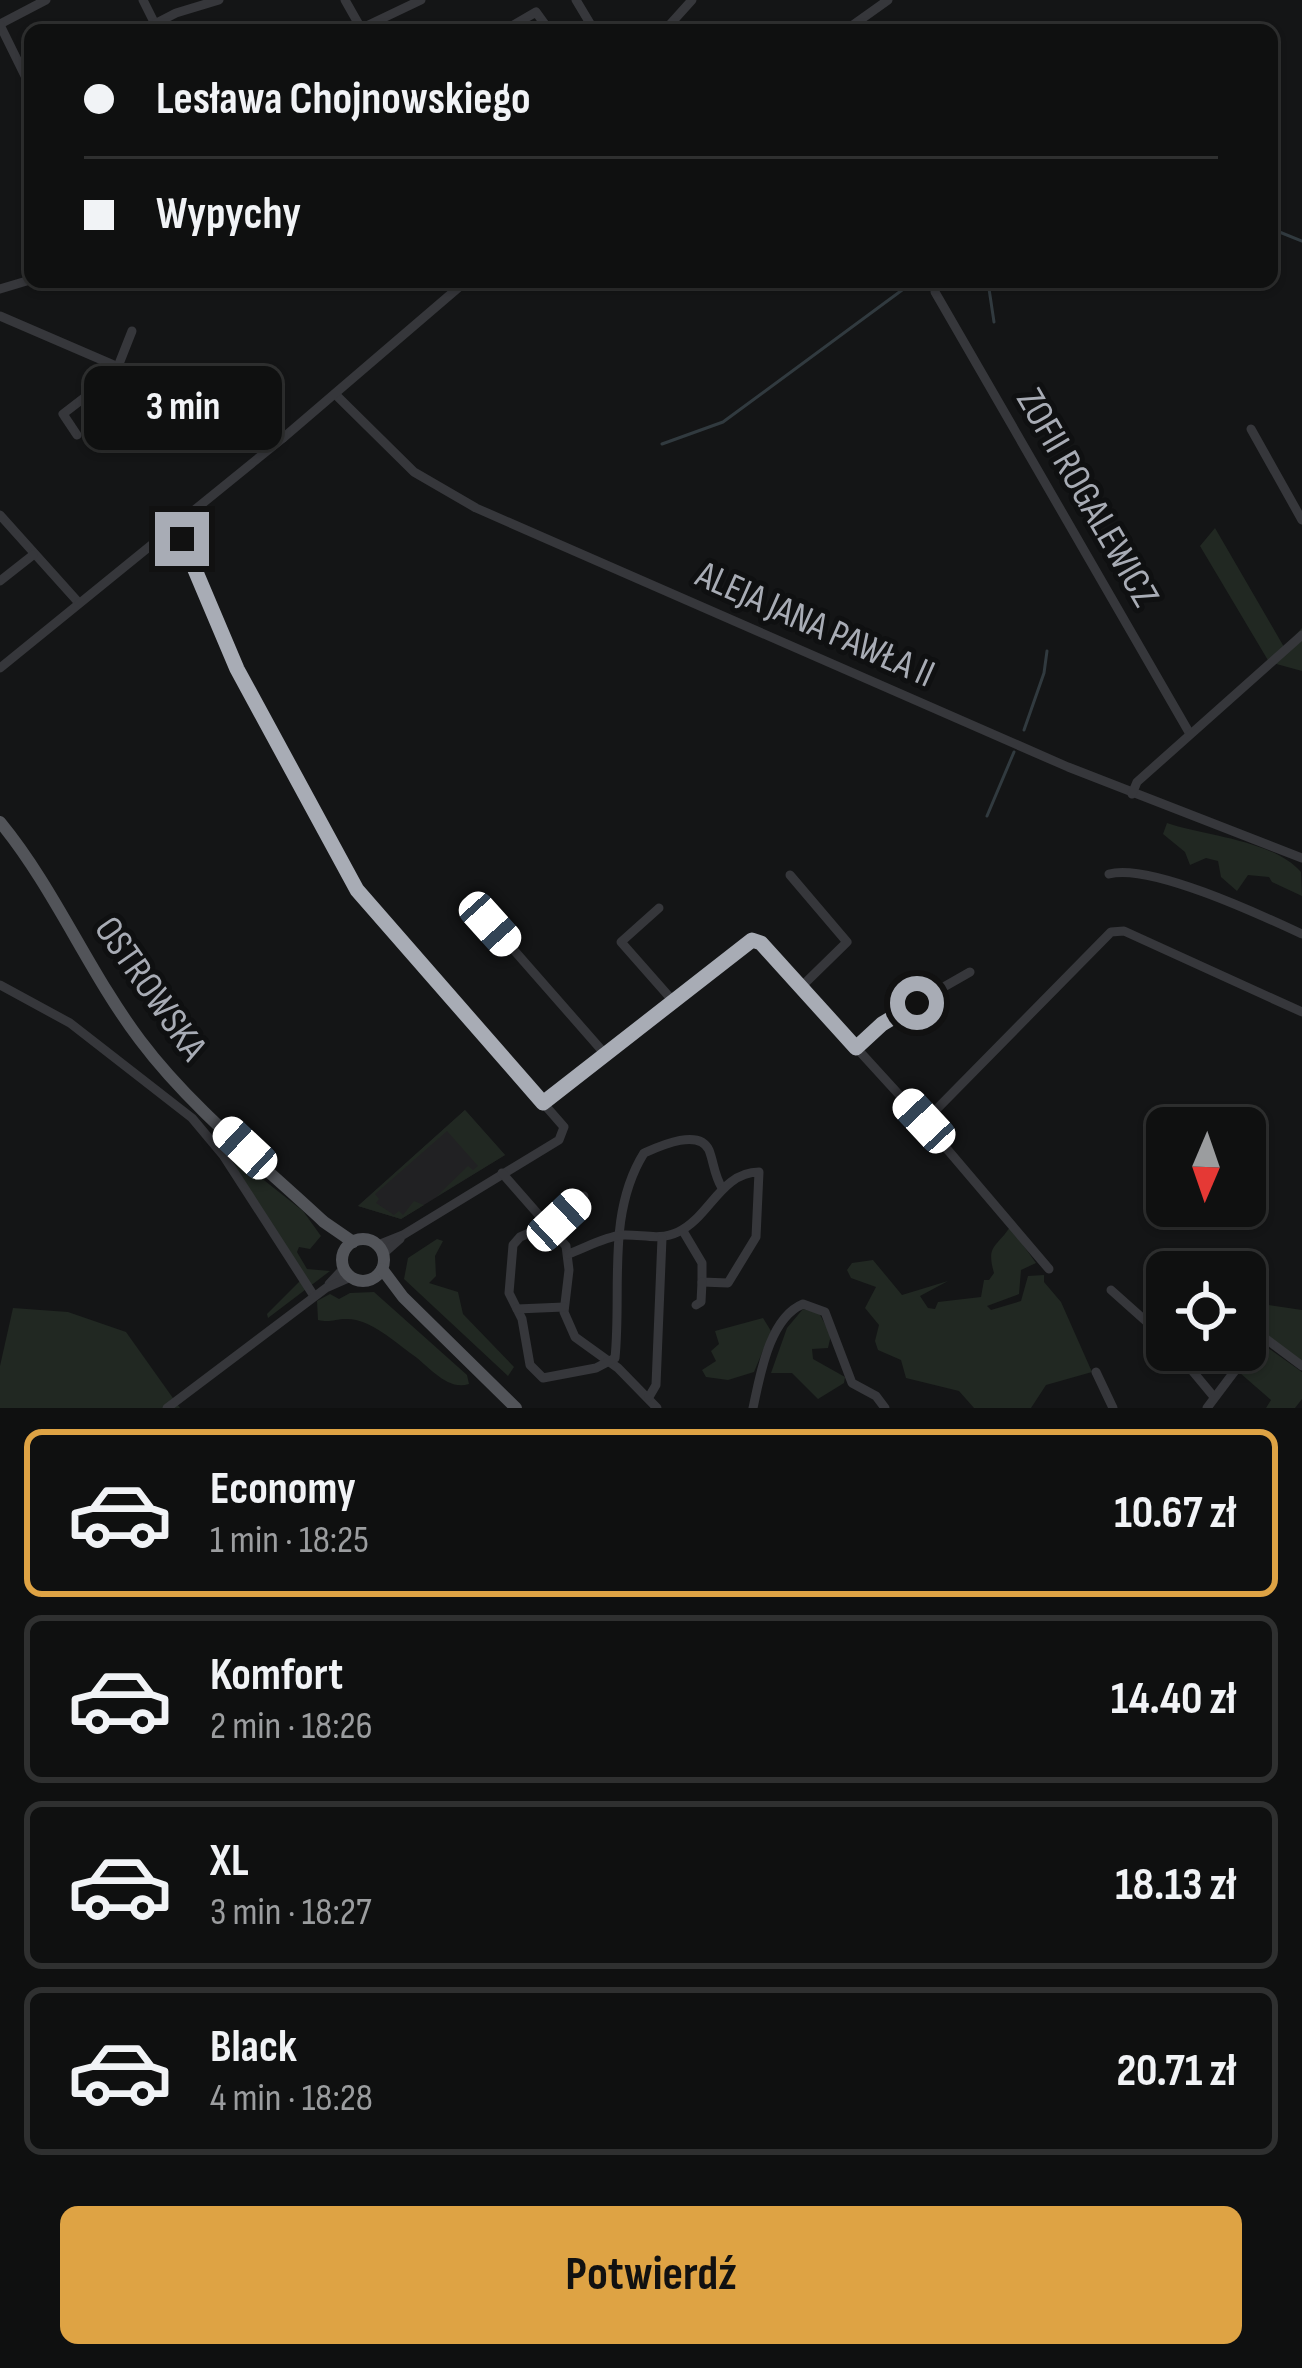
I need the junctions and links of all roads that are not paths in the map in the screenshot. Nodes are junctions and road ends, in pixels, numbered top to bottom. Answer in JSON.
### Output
{"nodes":[{"id":1,"x":46,"y":0,"type":"edge"},
{"id":2,"x":219,"y":0,"type":"edge"},
{"id":3,"x":422,"y":0,"type":"edge"},
{"id":4,"x":692,"y":0,"type":"edge"},
{"id":5,"x":888,"y":0,"type":"edge"},
{"id":6,"x":0,"y":24,"type":"edge"},
{"id":7,"x":155,"y":24,"type":"edge"},
{"id":8,"x":372,"y":24,"type":"edge"},
{"id":9,"x":515,"y":24,"type":"edge"},
{"id":10,"x":545,"y":24,"type":"edge"},
{"id":11,"x":670,"y":24,"type":"edge"},
{"id":12,"x":854,"y":24,"type":"edge"},
{"id":13,"x":24,"y":74,"type":"edge"},
{"id":14,"x":458,"y":288,"type":"edge"},
{"id":15,"x":935,"y":292,"type":"dead end"},
{"id":16,"x":0,"y":316,"type":"edge"},
{"id":17,"x":132,"y":331,"type":"dead end"},
{"id":18,"x":118,"y":367,"type":"junction"},
{"id":19,"x":335,"y":394,"type":"junction"},
{"id":20,"x":1251,"y":429,"type":"dead end"},
{"id":21,"x":77,"y":435,"type":"dead end"},
{"id":22,"x":283,"y":438,"type":"junction"},
{"id":23,"x":0,"y":515,"type":"edge"},
{"id":24,"x":1302,"y":520,"type":"edge"},
{"id":25,"x":173,"y":526,"type":"junction"},
{"id":26,"x":33,"y":555,"type":"junction"},
{"id":27,"x":0,"y":581,"type":"edge"},
{"id":28,"x":80,"y":603,"type":"junction"},
{"id":29,"x":1302,"y":634,"type":"edge"},
{"id":30,"x":0,"y":668,"type":"edge"},
{"id":31,"x":1190,"y":734,"type":"junction"},
{"id":32,"x":1132,"y":794,"type":"junction"},
{"id":33,"x":0,"y":822,"type":"edge"},
{"id":34,"x":1302,"y":858,"type":"edge"},
{"id":35,"x":1109,"y":874,"type":"dead end"},
{"id":36,"x":790,"y":875,"type":"dead end"},
{"id":37,"x":659,"y":908,"type":"dead end"},
{"id":38,"x":490,"y":924,"type":"dead end"},
{"id":39,"x":1302,"y":934,"type":"edge"},
{"id":40,"x":970,"y":971,"type":"dead end"},
{"id":41,"x":0,"y":986,"type":"edge"},
{"id":42,"x":800,"y":988,"type":"junction"},
{"id":43,"x":673,"y":1001,"type":"junction"},
{"id":44,"x":1302,"y":1012,"type":"edge"},
{"id":45,"x":856,"y":1048,"type":"junction"},
{"id":46,"x":605,"y":1054,"type":"junction"},
{"id":47,"x":170,"y":1076,"type":"junction"},
{"id":48,"x":157,"y":1090,"type":"junction"},
{"id":49,"x":543,"y":1103,"type":"junction"},
{"id":50,"x":924,"y":1121,"type":"junction"},
{"id":51,"x":502,"y":1173,"type":"junction"},
{"id":52,"x":722,"y":1188,"type":"junction"},
{"id":53,"x":584,"y":1196,"type":"dead end"},
{"id":54,"x":550,"y":1225,"type":"junction"},
{"id":55,"x":682,"y":1231,"type":"junction"},
{"id":56,"x":620,"y":1235,"type":"junction"},
{"id":57,"x":662,"y":1238,"type":"junction"},
{"id":58,"x":349,"y":1246,"type":"junction"},
{"id":59,"x":568,"y":1254,"type":"junction"},
{"id":60,"x":379,"y":1262,"type":"junction"},
{"id":61,"x":1049,"y":1269,"type":"dead end"},
{"id":62,"x":348,"y":1272,"type":"junction"},
{"id":63,"x":702,"y":1282,"type":"junction"},
{"id":64,"x":1111,"y":1290,"type":"dead end"},
{"id":65,"x":314,"y":1297,"type":"junction"},
{"id":66,"x":696,"y":1305,"type":"dead end"},
{"id":67,"x":564,"y":1307,"type":"junction"},
{"id":68,"x":517,"y":1309,"type":"junction"},
{"id":69,"x":1146,"y":1321,"type":"edge"},
{"id":70,"x":1266,"y":1339,"type":"edge"},
{"id":71,"x":610,"y":1363,"type":"junction"},
{"id":72,"x":1302,"y":1366,"type":"edge"},
{"id":73,"x":1192,"y":1371,"type":"edge"},
{"id":74,"x":1234,"y":1371,"type":"edge"},
{"id":75,"x":1096,"y":1372,"type":"dead end"},
{"id":76,"x":649,"y":1397,"type":"junction"},
{"id":77,"x":1214,"y":1397,"type":"junction"},
{"id":78,"x":167,"y":1408,"type":"edge"},
{"id":79,"x":516,"y":1408,"type":"edge"},
{"id":80,"x":657,"y":1408,"type":"edge"},
{"id":81,"x":753,"y":1408,"type":"edge"},
{"id":82,"x":885,"y":1408,"type":"edge"},
{"id":83,"x":1113,"y":1408,"type":"edge"},
{"id":84,"x":1207,"y":1408,"type":"edge"}],
"edges":[{"from":1,"to":6,"type":"street"},
{"from":2,"to":7,"type":"street"},
{"from":3,"to":8,"type":"street"},
{"from":4,"to":11,"type":"street"},
{"from":5,"to":12,"type":"street"},
{"from":6,"to":13,"type":"street"},
{"from":9,"to":10,"type":"street"},
{"from":14,"to":19,"type":"street"},
{"from":15,"to":31,"type":"street","name":"ZOFII ROGALEWICZ"},
{"from":16,"to":18,"type":"street"},
{"from":17,"to":18,"type":"street"},
{"from":18,"to":21,"type":"street"},
{"from":18,"to":22,"type":"street"},
{"from":19,"to":22,"type":"street"},
{"from":19,"to":32,"type":"street","name":"ALEJA JANA PAWŁA II"},
{"from":20,"to":24,"type":"street"},
{"from":22,"to":25,"type":"street"},
{"from":23,"to":26,"type":"street"},
{"from":25,"to":28,"type":"street"},
{"from":25,"to":49,"type":"street"},
{"from":26,"to":27,"type":"street"},
{"from":26,"to":28,"type":"street"},
{"from":28,"to":30,"type":"street"},
{"from":29,"to":31,"type":"street"},
{"from":31,"to":32,"type":"street"},
{"from":32,"to":34,"type":"street","name":"ALEJA JANA PAWŁA II"},
{"from":33,"to":47,"type":"main road","name":"OSTROWSKA"},
{"from":35,"to":39,"type":"street"},
{"from":36,"to":42,"type":"street"},
{"from":37,"to":43,"type":"street"},
{"from":38,"to":46,"type":"street"},
{"from":40,"to":45,"type":"street"},
{"from":41,"to":48,"type":"street"},
{"from":42,"to":43,"type":"street"},
{"from":42,"to":45,"type":"street"},
{"from":43,"to":46,"type":"street"},
{"from":44,"to":50,"type":"street"},
{"from":45,"to":50,"type":"street"},
{"from":46,"to":49,"type":"street"},
{"from":47,"to":48,"type":"street"},
{"from":47,"to":58,"type":"main road","name":"OSTROWSKA"},
{"from":48,"to":65,"type":"street"},
{"from":49,"to":51,"type":"street"},
{"from":50,"to":61,"type":"street"},
{"from":51,"to":54,"type":"street"},
{"from":51,"to":60,"type":"street"},
{"from":52,"to":55,"type":"street"},
{"from":52,"to":56,"type":"street"},
{"from":52,"to":63,"type":"street"},
{"from":53,"to":54,"type":"street"},
{"from":54,"to":59,"type":"street"},
{"from":54,"to":68,"type":"street"},
{"from":55,"to":57,"type":"street"},
{"from":55,"to":63,"type":"street"},
{"from":56,"to":57,"type":"street"},
{"from":56,"to":59,"type":"street"},
{"from":56,"to":71,"type":"street"},
{"from":57,"to":76,"type":"street"},
{"from":58,"to":60,"type":"main road"},
{"from":58,"to":62,"type":"main road"},
{"from":59,"to":67,"type":"street"},
{"from":60,"to":62,"type":"main road"},
{"from":60,"to":79,"type":"main road"},
{"from":62,"to":65,"type":"street"},
{"from":63,"to":66,"type":"street"},
{"from":64,"to":69,"type":"street"},
{"from":65,"to":78,"type":"street"},
{"from":67,"to":68,"type":"street"},
{"from":67,"to":71,"type":"street"},
{"from":68,"to":71,"type":"street"},
{"from":70,"to":72,"type":"street"},
{"from":71,"to":76,"type":"street"},
{"from":73,"to":77,"type":"street"},
{"from":74,"to":77,"type":"street"},
{"from":75,"to":83,"type":"street"},
{"from":76,"to":80,"type":"street"},
{"from":77,"to":84,"type":"street"},
{"from":81,"to":82,"type":"street"}]}
